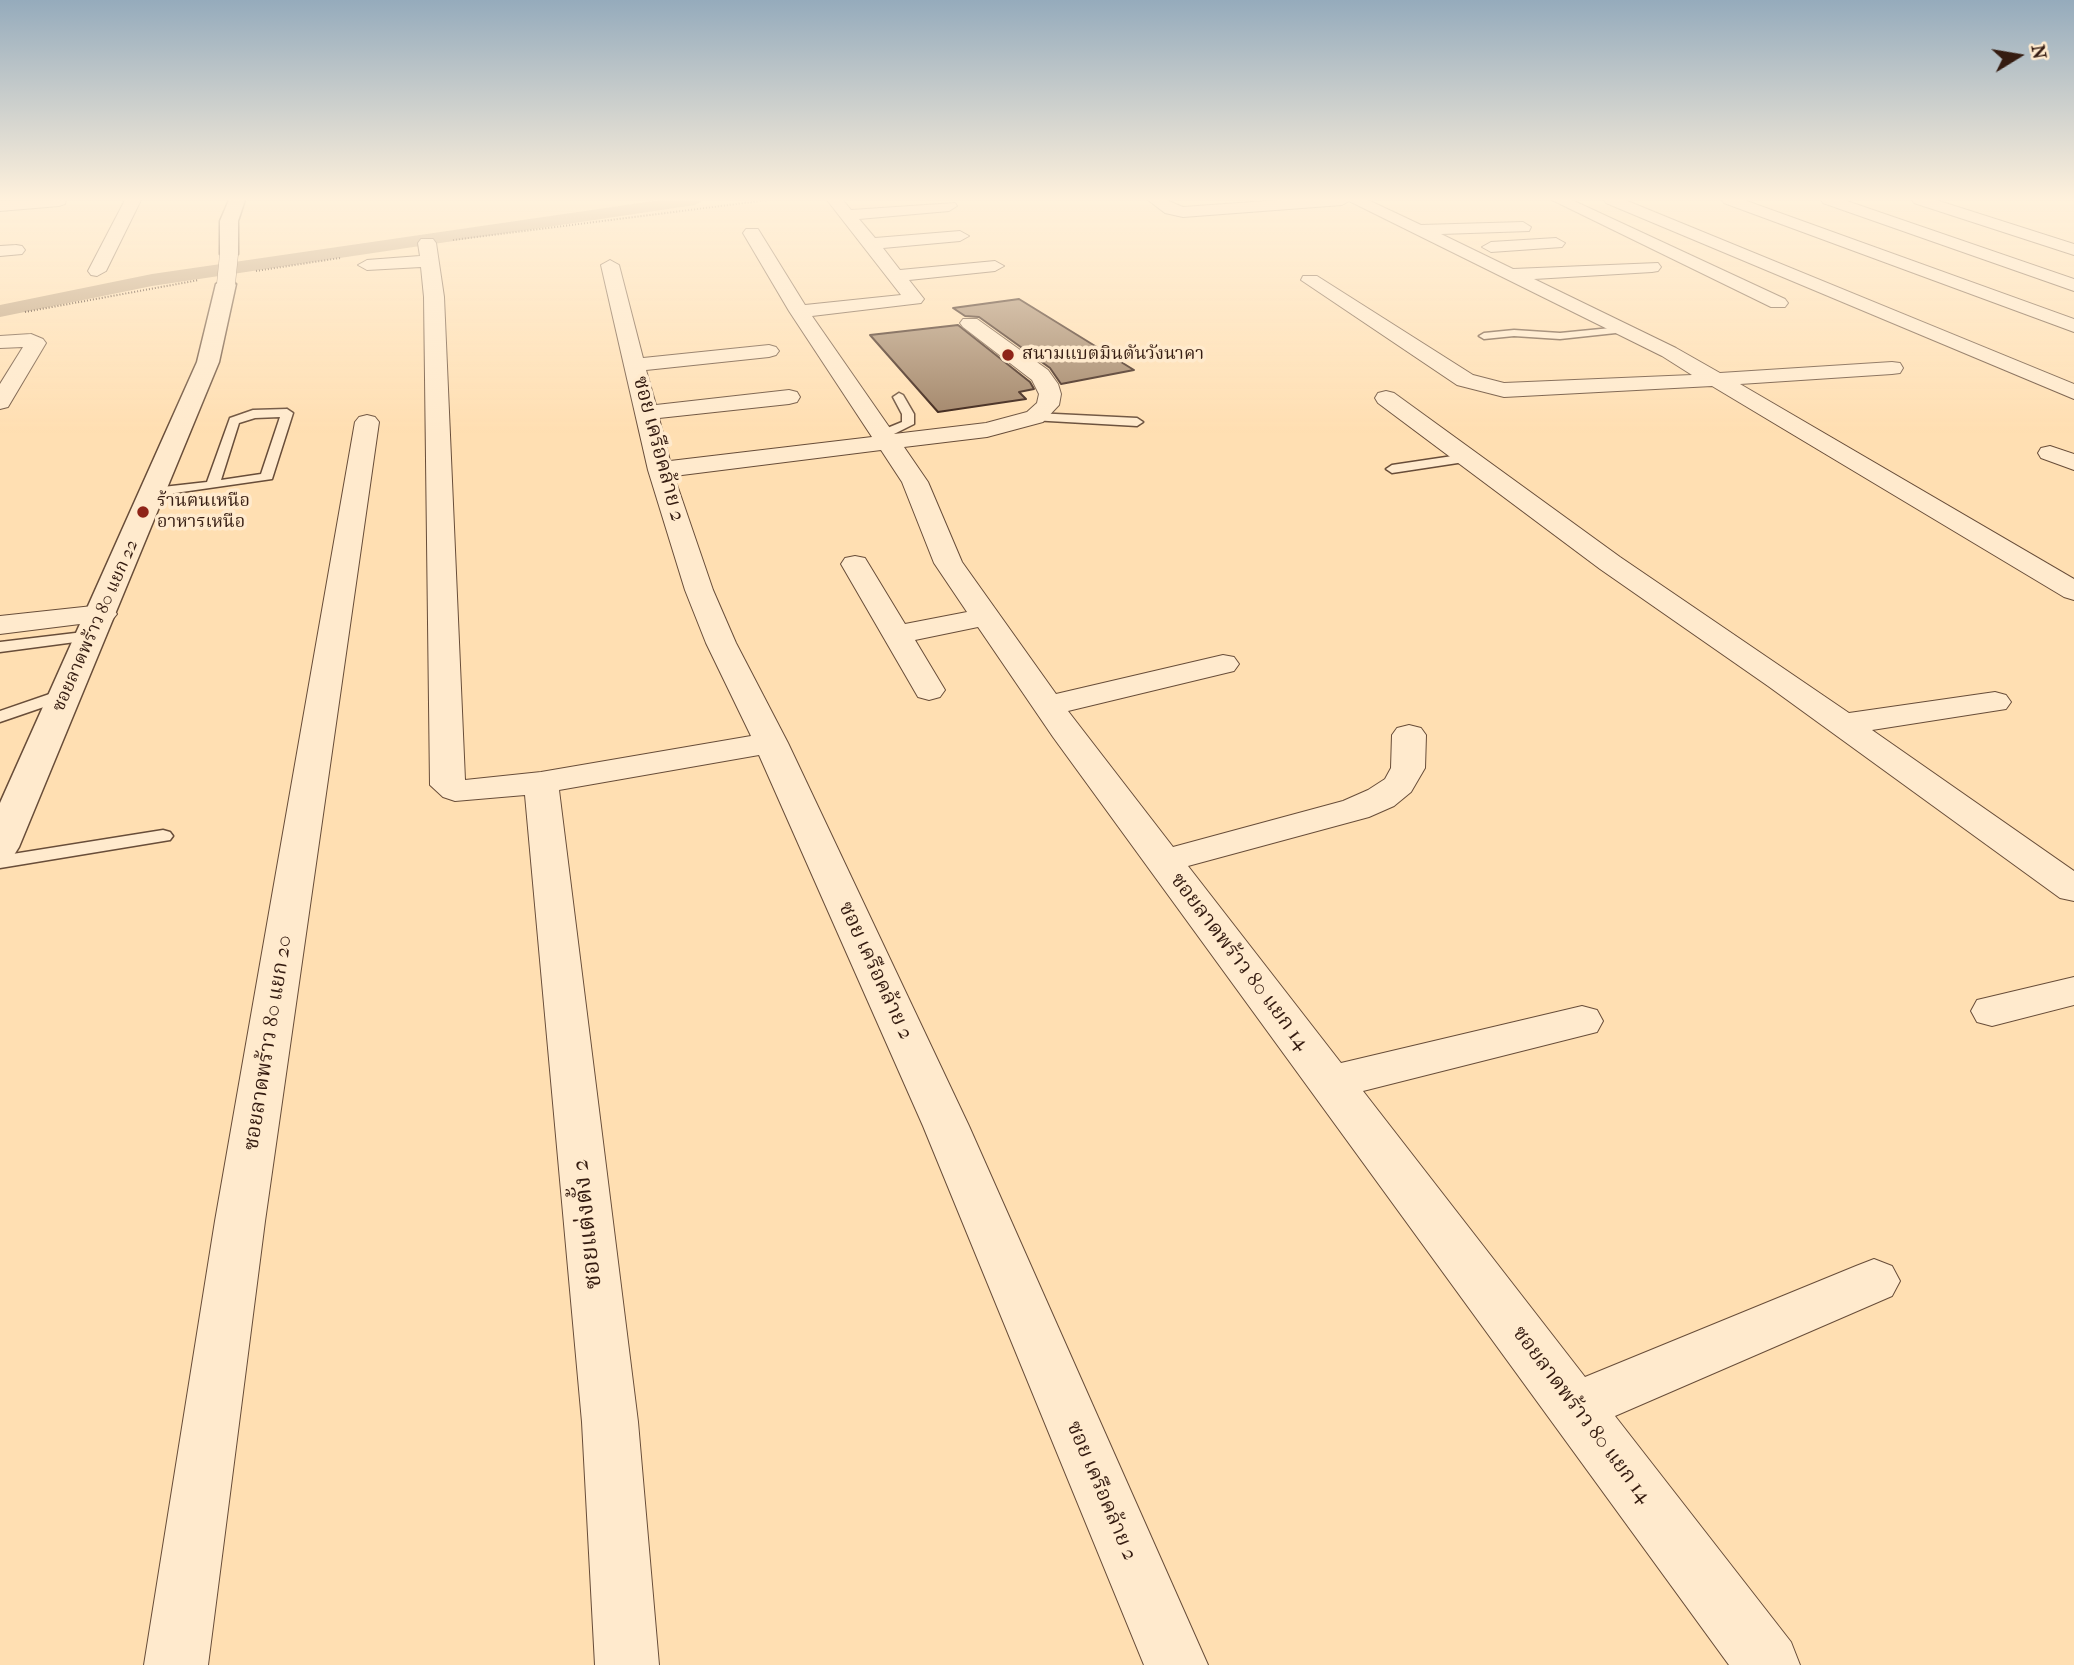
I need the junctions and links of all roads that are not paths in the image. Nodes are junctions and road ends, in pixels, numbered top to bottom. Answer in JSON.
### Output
{"nodes":[{"id":1,"x":227,"y":278,"type":"edge"},
{"id":2,"x":431,"y":278,"type":"edge"},
{"id":3,"x":613,"y":278,"type":"edge"},
{"id":4,"x":779,"y":278,"type":"edge"},
{"id":5,"x":896,"y":278,"type":"edge"},
{"id":6,"x":1514,"y":278,"type":"edge"},
{"id":7,"x":1724,"y":278,"type":"edge"},
{"id":8,"x":1799,"y":278,"type":"edge"},
{"id":9,"x":1942,"y":278,"type":"edge"},
{"id":10,"x":2053,"y":278,"type":"edge"},
{"id":11,"x":1310,"y":280,"type":"dead end"},
{"id":12,"x":2074,"y":285,"type":"edge"},
{"id":13,"x":1778,"y":303,"type":"dead end"},
{"id":14,"x":799,"y":312,"type":"junction"},
{"id":15,"x":970,"y":323,"type":"dead end"},
{"id":16,"x":2074,"y":326,"type":"edge"},
{"id":17,"x":1621,"y":330,"type":"junction"},
{"id":18,"x":1484,"y":336,"type":"dead end"},
{"id":19,"x":0,"y":342,"type":"edge"},
{"id":20,"x":769,"y":351,"type":"dead end"},
{"id":21,"x":635,"y":365,"type":"junction"},
{"id":22,"x":1892,"y":368,"type":"dead end"},
{"id":23,"x":1716,"y":379,"type":"junction"},
{"id":24,"x":2074,"y":392,"type":"edge"},
{"id":25,"x":789,"y":397,"type":"dead end"},
{"id":26,"x":899,"y":397,"type":"dead end"},
{"id":27,"x":1386,"y":398,"type":"dead end"},
{"id":28,"x":0,"y":401,"type":"edge"},
{"id":29,"x":646,"y":413,"type":"junction"},
{"id":30,"x":1035,"y":417,"type":"junction"},
{"id":31,"x":368,"y":422,"type":"dead end"},
{"id":32,"x":1137,"y":422,"type":"dead end"},
{"id":33,"x":893,"y":447,"type":"junction"},
{"id":34,"x":2050,"y":453,"type":"dead end"},
{"id":35,"x":1466,"y":457,"type":"junction"},
{"id":36,"x":2074,"y":463,"type":"edge"},
{"id":37,"x":809,"y":468,"type":"dead end"},
{"id":38,"x":1392,"y":469,"type":"dead end"},
{"id":39,"x":660,"y":470,"type":"junction"},
{"id":40,"x":213,"y":485,"type":"junction"},
{"id":41,"x":155,"y":492,"type":"junction"},
{"id":42,"x":855,"y":564,"type":"dead end"},
{"id":43,"x":2074,"y":591,"type":"edge"},
{"id":44,"x":986,"y":617,"type":"junction"},
{"id":45,"x":0,"y":625,"type":"edge"},
{"id":46,"x":97,"y":625,"type":"junction"},
{"id":47,"x":896,"y":635,"type":"junction"},
{"id":48,"x":0,"y":647,"type":"edge"},
{"id":49,"x":1223,"y":664,"type":"dead end"},
{"id":50,"x":929,"y":690,"type":"dead end"},
{"id":51,"x":67,"y":693,"type":"junction"},
{"id":52,"x":1995,"y":702,"type":"dead end"},
{"id":53,"x":1048,"y":706,"type":"junction"},
{"id":54,"x":0,"y":716,"type":"edge"},
{"id":55,"x":1842,"y":724,"type":"junction"},
{"id":56,"x":1409,"y":735,"type":"dead end"},
{"id":57,"x":771,"y":743,"type":"junction"},
{"id":58,"x":541,"y":783,"type":"junction"},
{"id":59,"x":163,"y":836,"type":"dead end"},
{"id":60,"x":0,"y":846,"type":"edge"},
{"id":61,"x":1165,"y":861,"type":"junction"},
{"id":62,"x":0,"y":862,"type":"edge"},
{"id":63,"x":2074,"y":889,"type":"edge"},
{"id":64,"x":2074,"y":990,"type":"edge"},
{"id":65,"x":1992,"y":1011,"type":"dead end"},
{"id":66,"x":1582,"y":1021,"type":"dead end"},
{"id":67,"x":1329,"y":1083,"type":"junction"},
{"id":68,"x":1874,"y":1281,"type":"dead end"},
{"id":69,"x":1575,"y":1407,"type":"junction"},
{"id":70,"x":176,"y":1665,"type":"edge"},
{"id":71,"x":627,"y":1665,"type":"edge"},
{"id":72,"x":1175,"y":1665,"type":"edge"},
{"id":73,"x":1768,"y":1665,"type":"edge"}],
"edges":[{"from":1,"to":41,"type":"street","name":"ซอยลาดพร้าว 80 แยก 22","bridge":true},
{"from":2,"to":58,"type":"street"},
{"from":3,"to":21,"type":"street","name":"ซอย เครือคล้าย 2"},
{"from":4,"to":14,"type":"street","name":"ซอยลาดพร้าว 80 แยก 14"},
{"from":5,"to":14,"type":"street"},
{"from":6,"to":17,"type":"street"},
{"from":7,"to":13,"type":"street"},
{"from":8,"to":24,"type":"street"},
{"from":9,"to":16,"type":"street"},
{"from":10,"to":12,"type":"street"},
{"from":11,"to":23,"type":"street"},
{"from":14,"to":33,"type":"street","name":"ซอยลาดพร้าว 80 แยก 14"},
{"from":15,"to":30,"type":"street"},
{"from":17,"to":18,"type":"lane"},
{"from":17,"to":23,"type":"street"},
{"from":19,"to":28,"type":"street"},
{"from":20,"to":21,"type":"street"},
{"from":21,"to":29,"type":"street","name":"ซอย เครือคล้าย 2"},
{"from":22,"to":23,"type":"street"},
{"from":23,"to":43,"type":"street"},
{"from":25,"to":29,"type":"street"},
{"from":26,"to":33,"type":"lane"},
{"from":27,"to":35,"type":"street"},
{"from":29,"to":39,"type":"street","name":"ซอย เครือคล้าย 2"},
{"from":30,"to":32,"type":"lane"},
{"from":30,"to":33,"type":"street"},
{"from":31,"to":70,"type":"street","name":"ซอยลาดพร้าว 80 แยก 20"},
{"from":33,"to":37,"type":"street"},
{"from":33,"to":39,"type":"street"},
{"from":33,"to":44,"type":"street","name":"ซอยลาดพร้าว 80 แยก 14"},
{"from":34,"to":36,"type":"street"},
{"from":35,"to":38,"type":"lane"},
{"from":35,"to":55,"type":"street"},
{"from":39,"to":57,"type":"street","name":"ซอย เครือคล้าย 2"},
{"from":40,"to":40,"type":"lane"},
{"from":40,"to":41,"type":"lane"},
{"from":41,"to":46,"type":"street","name":"ซอยลาดพร้าว 80 แยก 22"},
{"from":42,"to":47,"type":"street"},
{"from":44,"to":47,"type":"street"},
{"from":44,"to":53,"type":"street","name":"ซอยลาดพร้าว 80 แยก 14"},
{"from":45,"to":46,"type":"street"},
{"from":46,"to":48,"type":"lane"},
{"from":46,"to":51,"type":"street","name":"ซอยลาดพร้าว 80 แยก 22"},
{"from":47,"to":50,"type":"street"},
{"from":49,"to":53,"type":"street"},
{"from":51,"to":54,"type":"lane"},
{"from":51,"to":60,"type":"street","name":"ซอยลาดพร้าว 80 แยก 22"},
{"from":52,"to":55,"type":"street"},
{"from":53,"to":61,"type":"street","name":"ซอยลาดพร้าว 80 แยก 14"},
{"from":55,"to":63,"type":"street"},
{"from":56,"to":61,"type":"street"},
{"from":57,"to":58,"type":"street"},
{"from":57,"to":72,"type":"street","name":"ซอย เครือคล้าย 2"},
{"from":58,"to":71,"type":"street","name":"ซอยแต่งตั้ง 2"},
{"from":59,"to":62,"type":"lane"},
{"from":61,"to":67,"type":"street","name":"ซอยลาดพร้าว 80 แยก 14"},
{"from":64,"to":65,"type":"street"},
{"from":66,"to":67,"type":"street"},
{"from":67,"to":69,"type":"street","name":"ซอยลาดพร้าว 80 แยก 14"},
{"from":68,"to":69,"type":"street"},
{"from":69,"to":73,"type":"street","name":"ซอยลาดพร้าว 80 แยก 14"}]}
